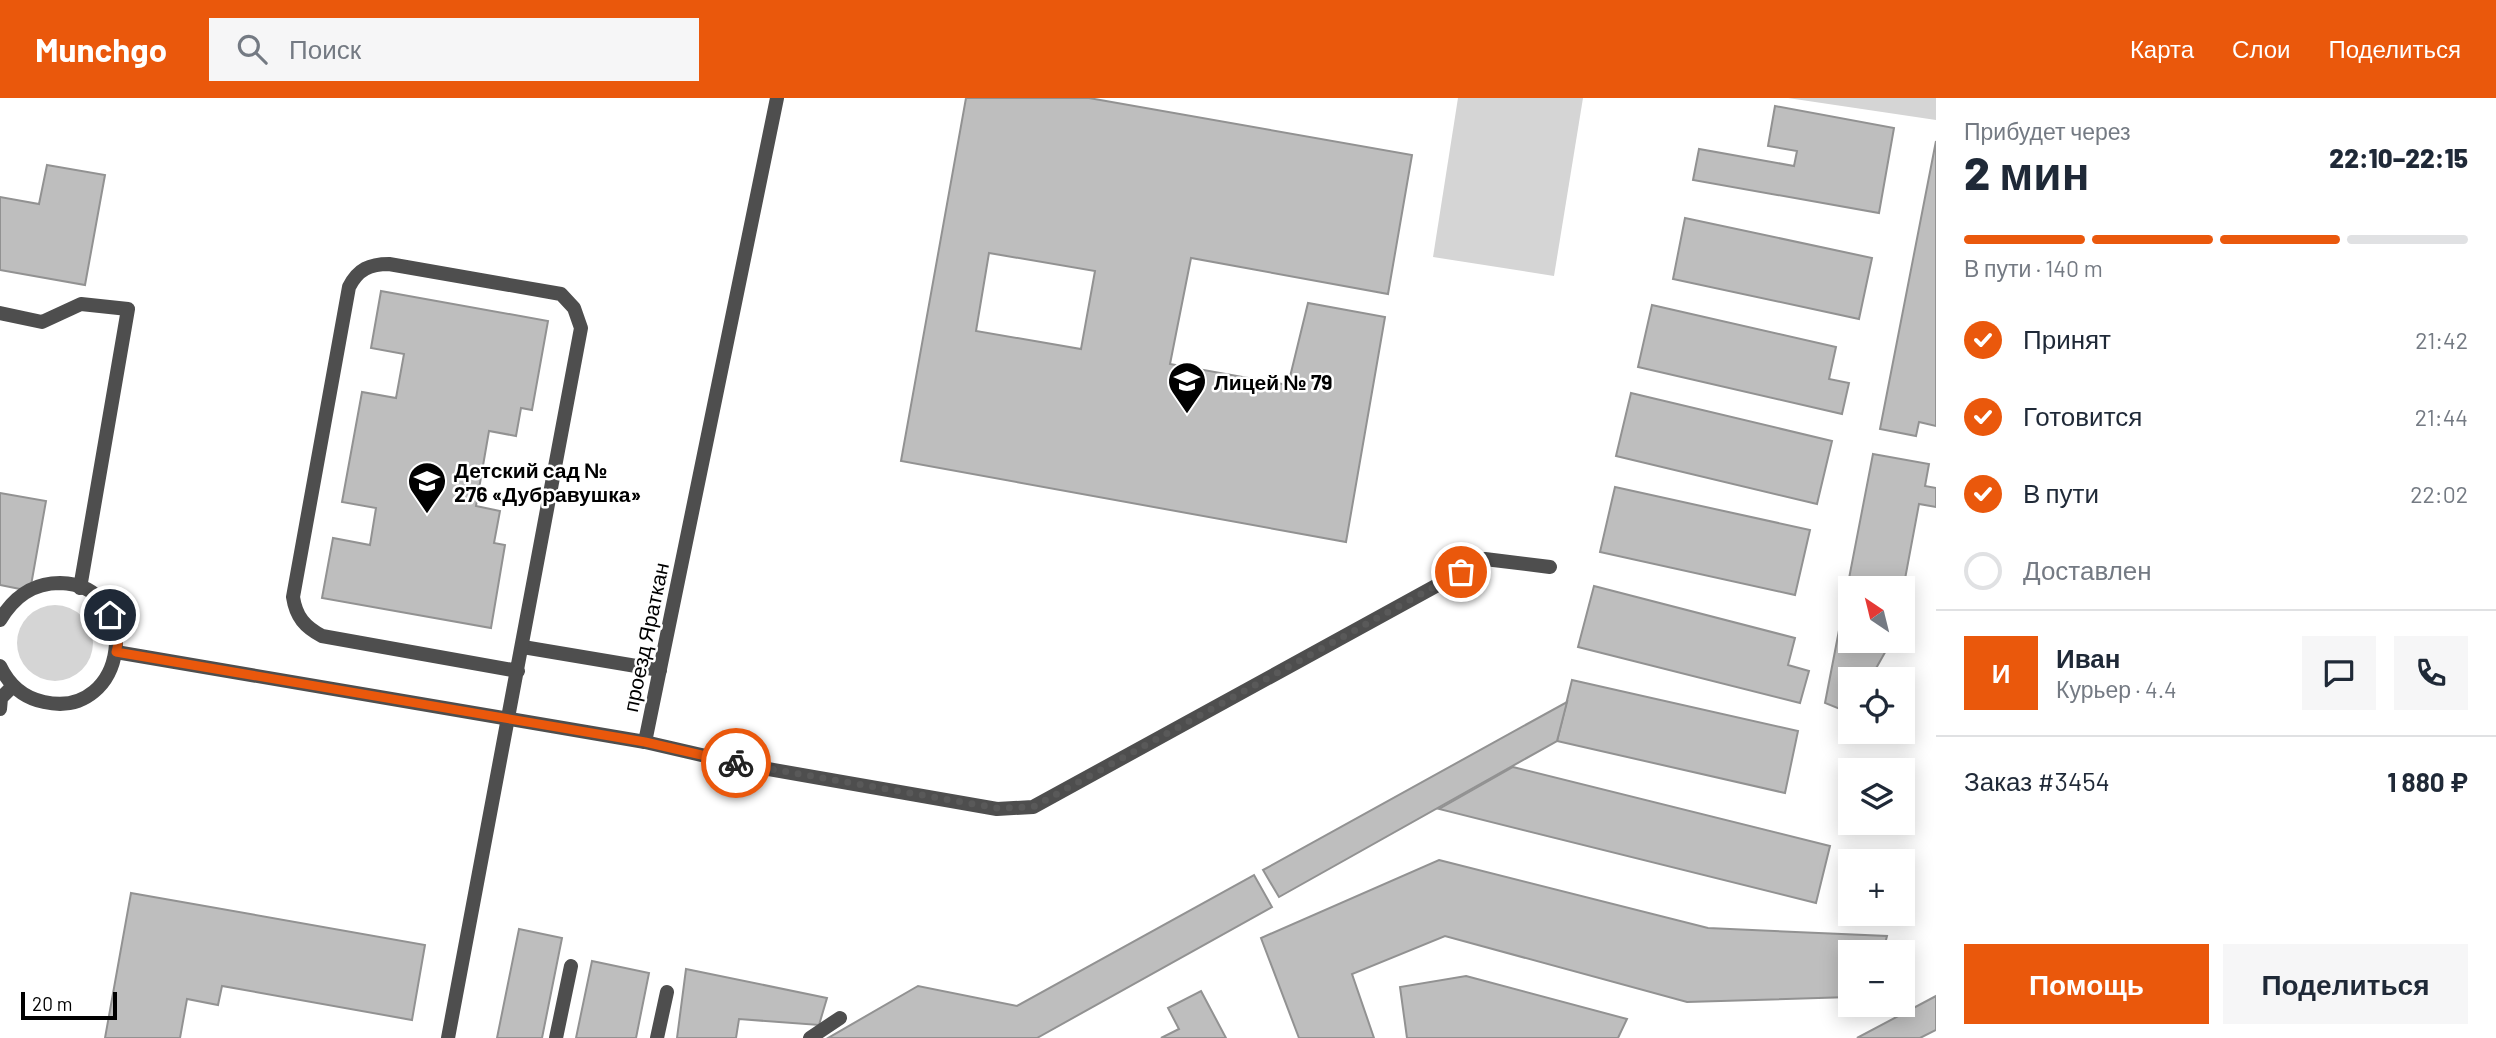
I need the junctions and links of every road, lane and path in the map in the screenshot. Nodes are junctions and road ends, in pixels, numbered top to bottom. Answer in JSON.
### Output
{"nodes":[{"id":1,"x":777,"y":98,"type":"edge"},
{"id":2,"x":0,"y":313,"type":"edge"},
{"id":3,"x":1550,"y":566,"type":"dead end"},
{"id":4,"x":80,"y":588,"type":"junction"},
{"id":5,"x":0,"y":620,"type":"edge"},
{"id":6,"x":523,"y":647,"type":"junction"},
{"id":7,"x":116,"y":652,"type":"junction"},
{"id":8,"x":0,"y":666,"type":"edge"},
{"id":9,"x":660,"y":670,"type":"junction"},
{"id":10,"x":519,"y":671,"type":"junction"},
{"id":11,"x":13,"y":685,"type":"junction"},
{"id":12,"x":0,"y":709,"type":"edge"},
{"id":13,"x":508,"y":720,"type":"junction"},
{"id":14,"x":645,"y":742,"type":"junction"},
{"id":15,"x":571,"y":966,"type":"dead end"},
{"id":16,"x":667,"y":992,"type":"dead end"},
{"id":17,"x":840,"y":1018,"type":"dead end"},
{"id":18,"x":448,"y":1038,"type":"edge"},
{"id":19,"x":556,"y":1038,"type":"edge"},
{"id":20,"x":657,"y":1038,"type":"edge"},
{"id":21,"x":810,"y":1038,"type":"edge"}],
"edges":[{"from":1,"to":9,"type":"street","name":"проезд Яраткан"},
{"from":2,"to":4,"type":"street"},
{"from":3,"to":14,"type":"street"},
{"from":4,"to":5,"type":"street"},
{"from":4,"to":7,"type":"street"},
{"from":6,"to":9,"type":"street"},
{"from":6,"to":10,"type":"street"},
{"from":6,"to":10,"type":"street"},
{"from":7,"to":11,"type":"street"},
{"from":7,"to":13,"type":"street","name":"проезд Яраткан"},
{"from":8,"to":11,"type":"street"},
{"from":9,"to":14,"type":"street","name":"проезд Яраткан"},
{"from":10,"to":13,"type":"street"},
{"from":11,"to":12,"type":"street"},
{"from":13,"to":14,"type":"street","name":"проезд Яраткан"},
{"from":13,"to":18,"type":"street"},
{"from":15,"to":19,"type":"street"},
{"from":16,"to":20,"type":"street"},
{"from":17,"to":21,"type":"street"}]}
